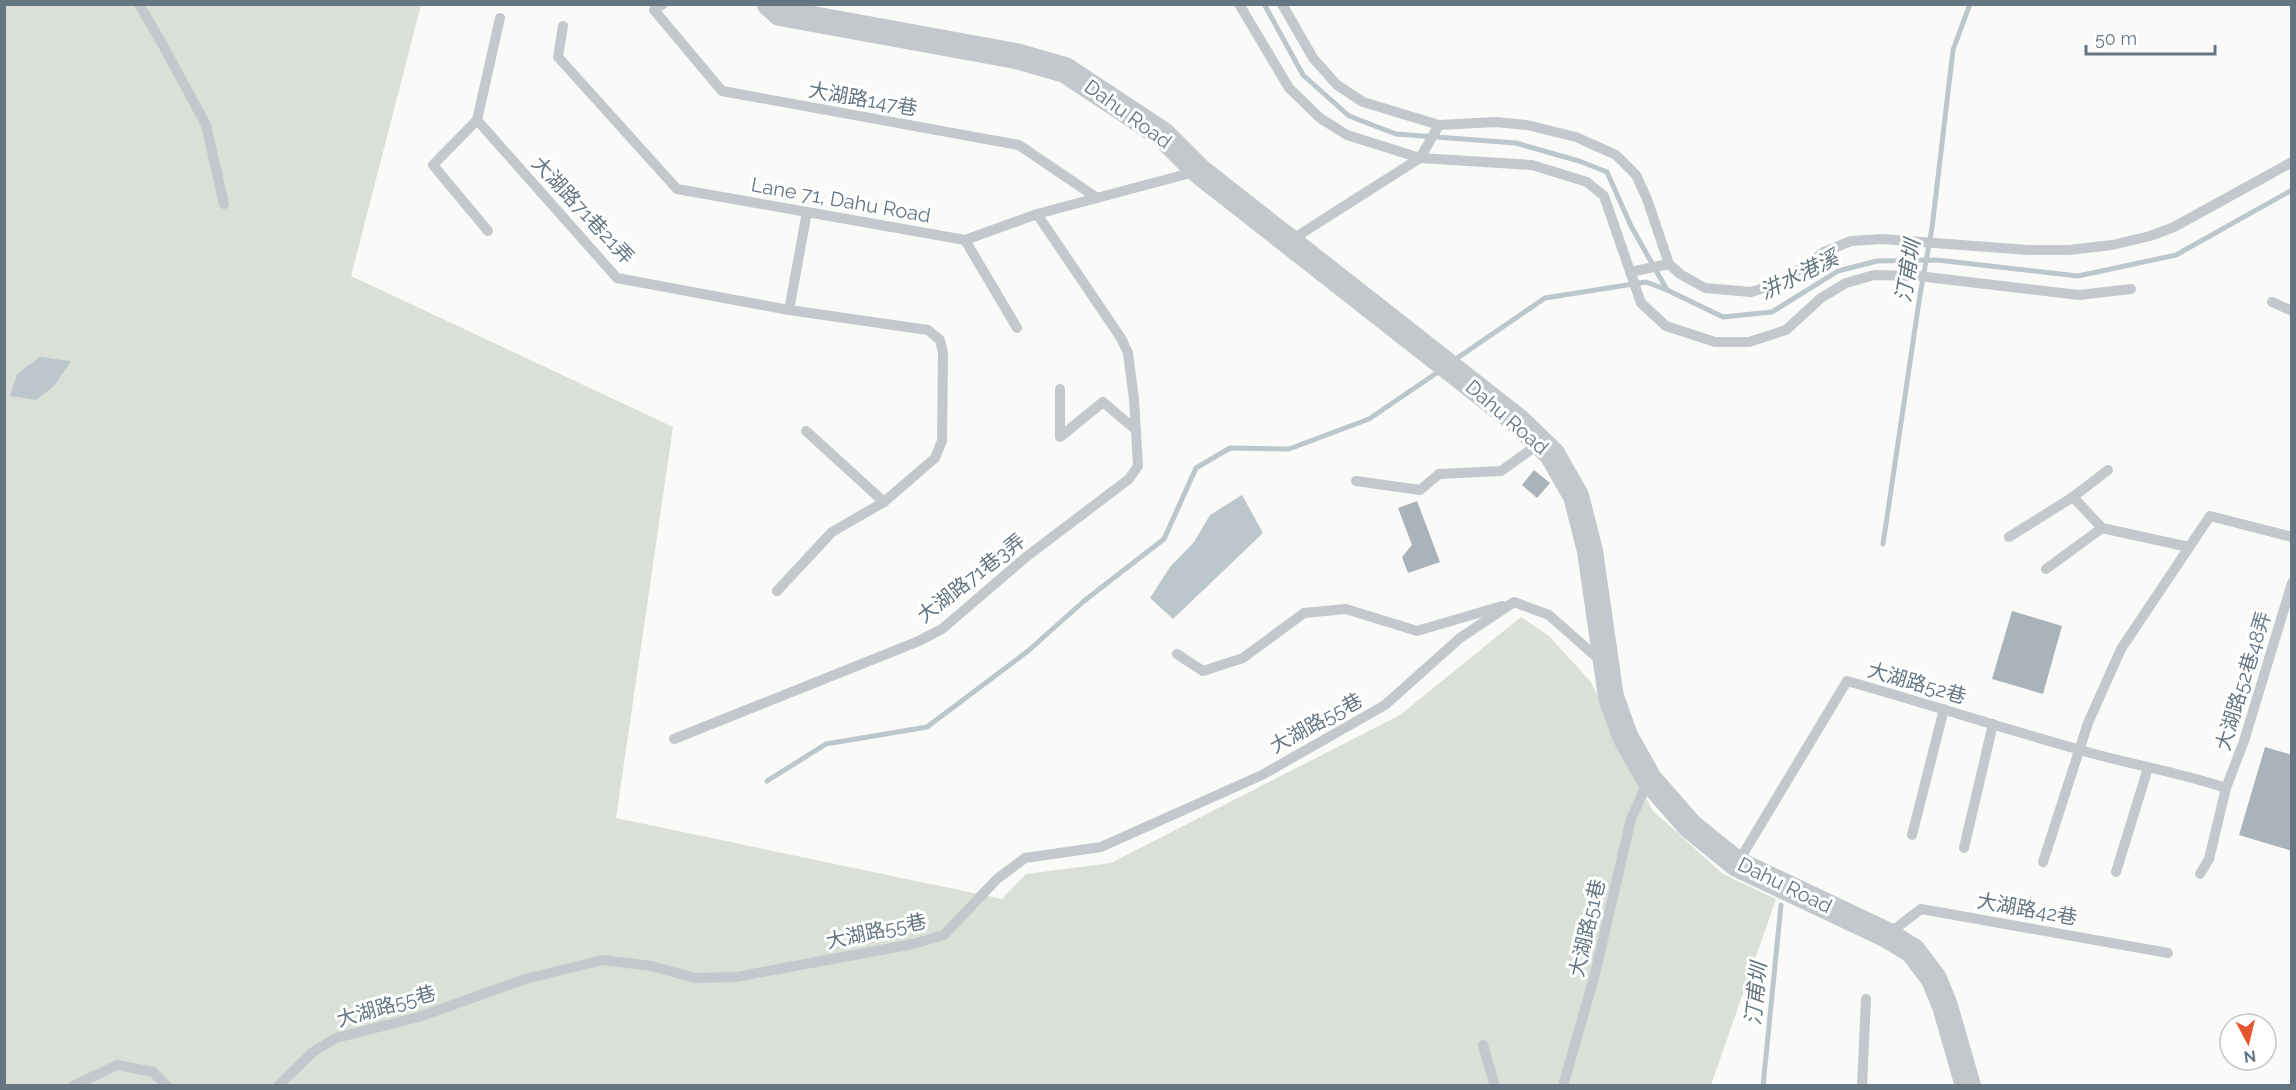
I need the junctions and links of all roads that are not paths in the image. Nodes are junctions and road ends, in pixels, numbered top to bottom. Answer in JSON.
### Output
{"nodes":[{"id":1,"x":139,"y":4,"type":"edge"},
{"id":2,"x":663,"y":4,"type":"edge"},
{"id":3,"x":770,"y":4,"type":"edge"},
{"id":4,"x":1239,"y":4,"type":"edge"},
{"id":5,"x":1282,"y":4,"type":"edge"},
{"id":6,"x":500,"y":18,"type":"dead end"},
{"id":7,"x":563,"y":26,"type":"dead end"},
{"id":8,"x":477,"y":120,"type":"junction"},
{"id":9,"x":1439,"y":125,"type":"junction"},
{"id":10,"x":1420,"y":158,"type":"junction"},
{"id":11,"x":2292,"y":162,"type":"edge"},
{"id":12,"x":1199,"y":171,"type":"junction"},
{"id":13,"x":1097,"y":198,"type":"junction"},
{"id":14,"x":224,"y":204,"type":"dead end"},
{"id":15,"x":807,"y":213,"type":"junction"},
{"id":16,"x":1037,"y":214,"type":"junction"},
{"id":17,"x":488,"y":231,"type":"dead end"},
{"id":18,"x":965,"y":240,"type":"junction"},
{"id":19,"x":1288,"y":242,"type":"junction"},
{"id":20,"x":1669,"y":264,"type":"junction"},
{"id":21,"x":1630,"y":272,"type":"junction"},
{"id":22,"x":2131,"y":289,"type":"dead end"},
{"id":23,"x":2272,"y":302,"type":"dead end"},
{"id":24,"x":789,"y":310,"type":"junction"},
{"id":25,"x":2292,"y":310,"type":"edge"},
{"id":26,"x":1017,"y":328,"type":"dead end"},
{"id":27,"x":1060,"y":389,"type":"dead end"},
{"id":28,"x":1136,"y":430,"type":"junction"},
{"id":29,"x":806,"y":431,"type":"dead end"},
{"id":30,"x":1540,"y":443,"type":"junction"},
{"id":31,"x":2108,"y":470,"type":"dead end"},
{"id":32,"x":1356,"y":481,"type":"dead end"},
{"id":33,"x":2073,"y":497,"type":"junction"},
{"id":34,"x":884,"y":502,"type":"junction"},
{"id":35,"x":2102,"y":528,"type":"junction"},
{"id":36,"x":2009,"y":537,"type":"dead end"},
{"id":37,"x":2292,"y":537,"type":"edge"},
{"id":38,"x":2189,"y":547,"type":"junction"},
{"id":39,"x":2046,"y":569,"type":"dead end"},
{"id":40,"x":2292,"y":584,"type":"edge"},
{"id":41,"x":777,"y":591,"type":"dead end"},
{"id":42,"x":1514,"y":602,"type":"junction"},
{"id":43,"x":1177,"y":654,"type":"dead end"},
{"id":44,"x":1607,"y":666,"type":"junction"},
{"id":45,"x":1944,"y":709,"type":"junction"},
{"id":46,"x":1993,"y":724,"type":"junction"},
{"id":47,"x":674,"y":739,"type":"dead end"},
{"id":48,"x":2079,"y":750,"type":"junction"},
{"id":49,"x":2148,"y":768,"type":"junction"},
{"id":50,"x":1649,"y":779,"type":"junction"},
{"id":51,"x":2226,"y":788,"type":"junction"},
{"id":52,"x":1912,"y":835,"type":"dead end"},
{"id":53,"x":1964,"y":848,"type":"dead end"},
{"id":54,"x":2043,"y":862,"type":"dead end"},
{"id":55,"x":1737,"y":864,"type":"junction"},
{"id":56,"x":2116,"y":872,"type":"dead end"},
{"id":57,"x":2200,"y":874,"type":"dead end"},
{"id":58,"x":1887,"y":935,"type":"junction"},
{"id":59,"x":2168,"y":953,"type":"dead end"},
{"id":60,"x":1866,"y":999,"type":"dead end"},
{"id":61,"x":1483,"y":1045,"type":"dead end"},
{"id":62,"x":74,"y":1086,"type":"edge"},
{"id":63,"x":167,"y":1086,"type":"edge"},
{"id":64,"x":278,"y":1086,"type":"edge"},
{"id":65,"x":1495,"y":1086,"type":"edge"},
{"id":66,"x":1563,"y":1086,"type":"edge"},
{"id":67,"x":1862,"y":1086,"type":"edge"},
{"id":68,"x":1968,"y":1086,"type":"edge"}],
"edges":[{"from":1,"to":14,"type":"lane"},
{"from":2,"to":13,"type":"lane","name":"大湖路147巷"},
{"from":3,"to":12,"type":"street","name":"Dahu Road"},
{"from":4,"to":10,"type":"lane"},
{"from":5,"to":9,"type":"lane"},
{"from":6,"to":8,"type":"lane"},
{"from":7,"to":15,"type":"lane","name":"Lane 71, Dahu Road"},
{"from":8,"to":17,"type":"lane"},
{"from":8,"to":24,"type":"lane","name":"大湖路71巷21弄"},
{"from":9,"to":10,"type":"lane"},
{"from":9,"to":20,"type":"lane"},
{"from":10,"to":19,"type":"lane"},
{"from":10,"to":21,"type":"lane"},
{"from":11,"to":20,"type":"lane"},
{"from":12,"to":13,"type":"lane","name":"Lane 71, Dahu Road"},
{"from":12,"to":19,"type":"street","name":"Dahu Road"},
{"from":13,"to":16,"type":"lane","name":"Lane 71, Dahu Road"},
{"from":15,"to":18,"type":"lane","name":"Lane 71, Dahu Road"},
{"from":15,"to":24,"type":"lane"},
{"from":16,"to":18,"type":"lane","name":"Lane 71, Dahu Road"},
{"from":16,"to":28,"type":"lane","name":"大湖路71巷3弄"},
{"from":18,"to":26,"type":"lane"},
{"from":19,"to":30,"type":"street","name":"Dahu Road"},
{"from":20,"to":21,"type":"lane"},
{"from":21,"to":22,"type":"lane"},
{"from":23,"to":25,"type":"lane"},
{"from":24,"to":34,"type":"lane","name":"大湖路71巷21弄"},
{"from":27,"to":28,"type":"lane"},
{"from":28,"to":47,"type":"lane","name":"大湖路71巷3弄"},
{"from":29,"to":34,"type":"lane"},
{"from":30,"to":32,"type":"lane"},
{"from":30,"to":44,"type":"street","name":"Dahu Road"},
{"from":31,"to":33,"type":"lane"},
{"from":33,"to":35,"type":"lane"},
{"from":33,"to":36,"type":"lane"},
{"from":34,"to":41,"type":"lane","name":"大湖路71巷21弄"},
{"from":35,"to":38,"type":"lane"},
{"from":35,"to":39,"type":"lane"},
{"from":37,"to":38,"type":"lane"},
{"from":38,"to":48,"type":"lane"},
{"from":40,"to":51,"type":"lane","name":"大湖路52巷48弄"},
{"from":42,"to":43,"type":"lane"},
{"from":42,"to":44,"type":"lane"},
{"from":42,"to":64,"type":"lane","name":"大湖路55巷"},
{"from":44,"to":50,"type":"street","name":"Dahu Road"},
{"from":45,"to":46,"type":"lane","name":"大湖路52巷"},
{"from":45,"to":52,"type":"lane"},
{"from":45,"to":55,"type":"lane","name":"大湖路52巷"},
{"from":46,"to":48,"type":"lane","name":"大湖路52巷"},
{"from":46,"to":53,"type":"lane"},
{"from":48,"to":49,"type":"lane","name":"大湖路52巷"},
{"from":48,"to":54,"type":"lane"},
{"from":49,"to":51,"type":"lane","name":"大湖路52巷"},
{"from":49,"to":56,"type":"lane"},
{"from":50,"to":55,"type":"street","name":"Dahu Road"},
{"from":50,"to":66,"type":"lane","name":"大湖路51巷"},
{"from":51,"to":57,"type":"lane","name":"大湖路52巷48弄"},
{"from":55,"to":58,"type":"street","name":"Dahu Road"},
{"from":58,"to":59,"type":"lane","name":"大湖路42巷"},
{"from":58,"to":68,"type":"street","name":"Dahu Road"},
{"from":60,"to":67,"type":"lane"},
{"from":61,"to":65,"type":"lane"},
{"from":62,"to":63,"type":"lane"}]}
